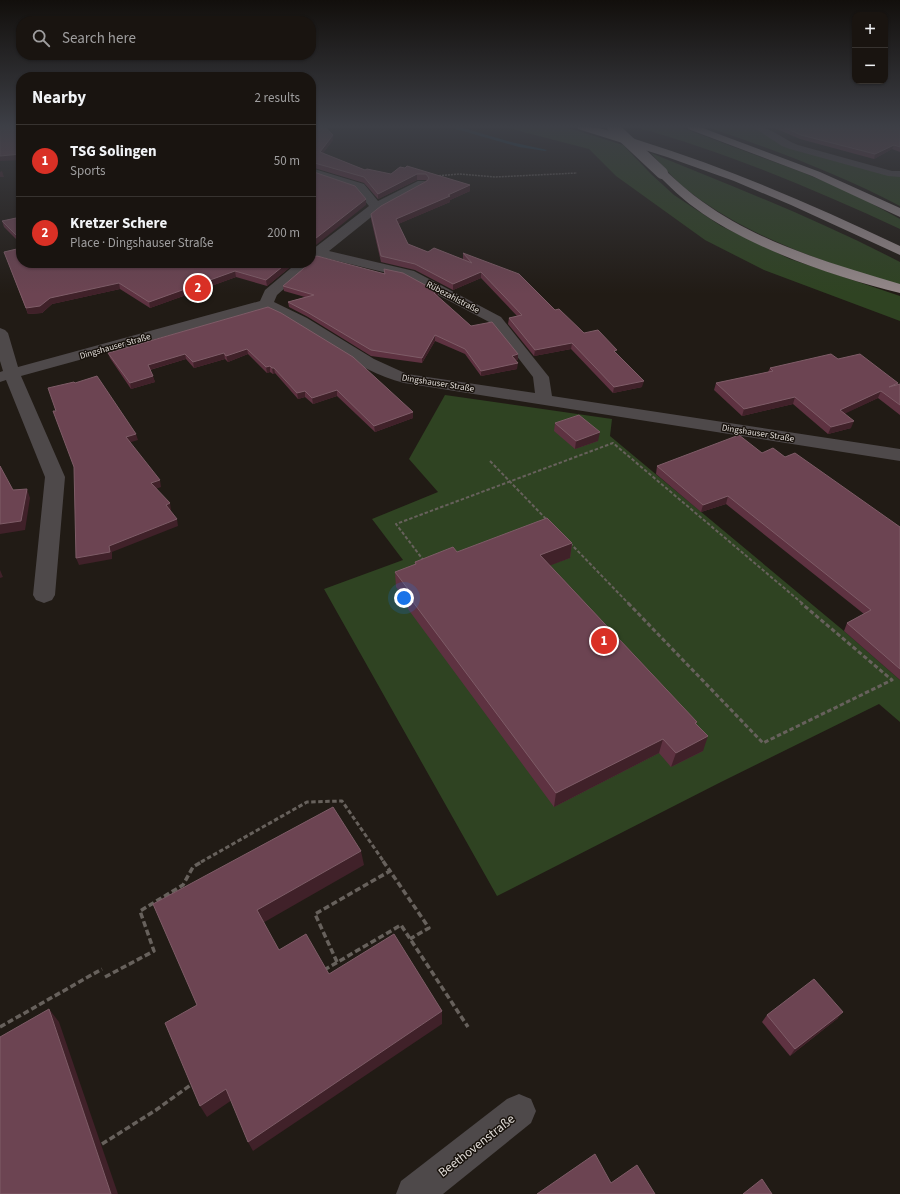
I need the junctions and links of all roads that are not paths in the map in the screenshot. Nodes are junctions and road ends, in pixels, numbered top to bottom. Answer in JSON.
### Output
{"nodes":[{"id":1,"x":347,"y":183,"type":"edge"},
{"id":2,"x":422,"y":183,"type":"edge"},
{"id":3,"x":673,"y":183,"type":"edge"},
{"id":4,"x":748,"y":183,"type":"edge"},
{"id":5,"x":779,"y":183,"type":"edge"},
{"id":6,"x":835,"y":183,"type":"edge"},
{"id":7,"x":788,"y":186,"type":"dead end"},
{"id":8,"x":376,"y":207,"type":"junction"},
{"id":9,"x":900,"y":213,"type":"edge"},
{"id":10,"x":900,"y":251,"type":"edge"},
{"id":11,"x":316,"y":253,"type":"edge"},
{"id":12,"x":316,"y":255,"type":"edge"},
{"id":13,"x":299,"y":268,"type":"edge"},
{"id":14,"x":900,"y":290,"type":"edge"},
{"id":15,"x":266,"y":304,"type":"junction"},
{"id":16,"x":0,"y":333,"type":"edge"},
{"id":17,"x":6,"y":376,"type":"edge"},
{"id":18,"x":544,"y":399,"type":"junction"},
{"id":19,"x":900,"y":454,"type":"edge"},
{"id":20,"x":44,"y":595,"type":"dead end"},
{"id":21,"x":519,"y":1111,"type":"dead end"},
{"id":22,"x":414,"y":1194,"type":"edge"}],
"edges":[{"from":1,"to":8,"type":"street"},
{"from":2,"to":8,"type":"street"},
{"from":3,"to":14,"type":"highway","bridge":true},
{"from":4,"to":10,"type":"highway"},
{"from":5,"to":7,"type":"highway"},
{"from":6,"to":9,"type":"highway"},
{"from":8,"to":11,"type":"street"},
{"from":12,"to":18,"type":"street","name":"Rübezahlstraße"},
{"from":13,"to":15,"type":"street"},
{"from":15,"to":17,"type":"street","name":"Dingshauser Straße"},
{"from":15,"to":18,"type":"street","name":"Dingshauser Straße"},
{"from":16,"to":17,"type":"street"},
{"from":17,"to":20,"type":"street"},
{"from":18,"to":19,"type":"street","name":"Dingshauser Straße"},
{"from":21,"to":22,"type":"street","name":"Beethovenstraße"}]}
